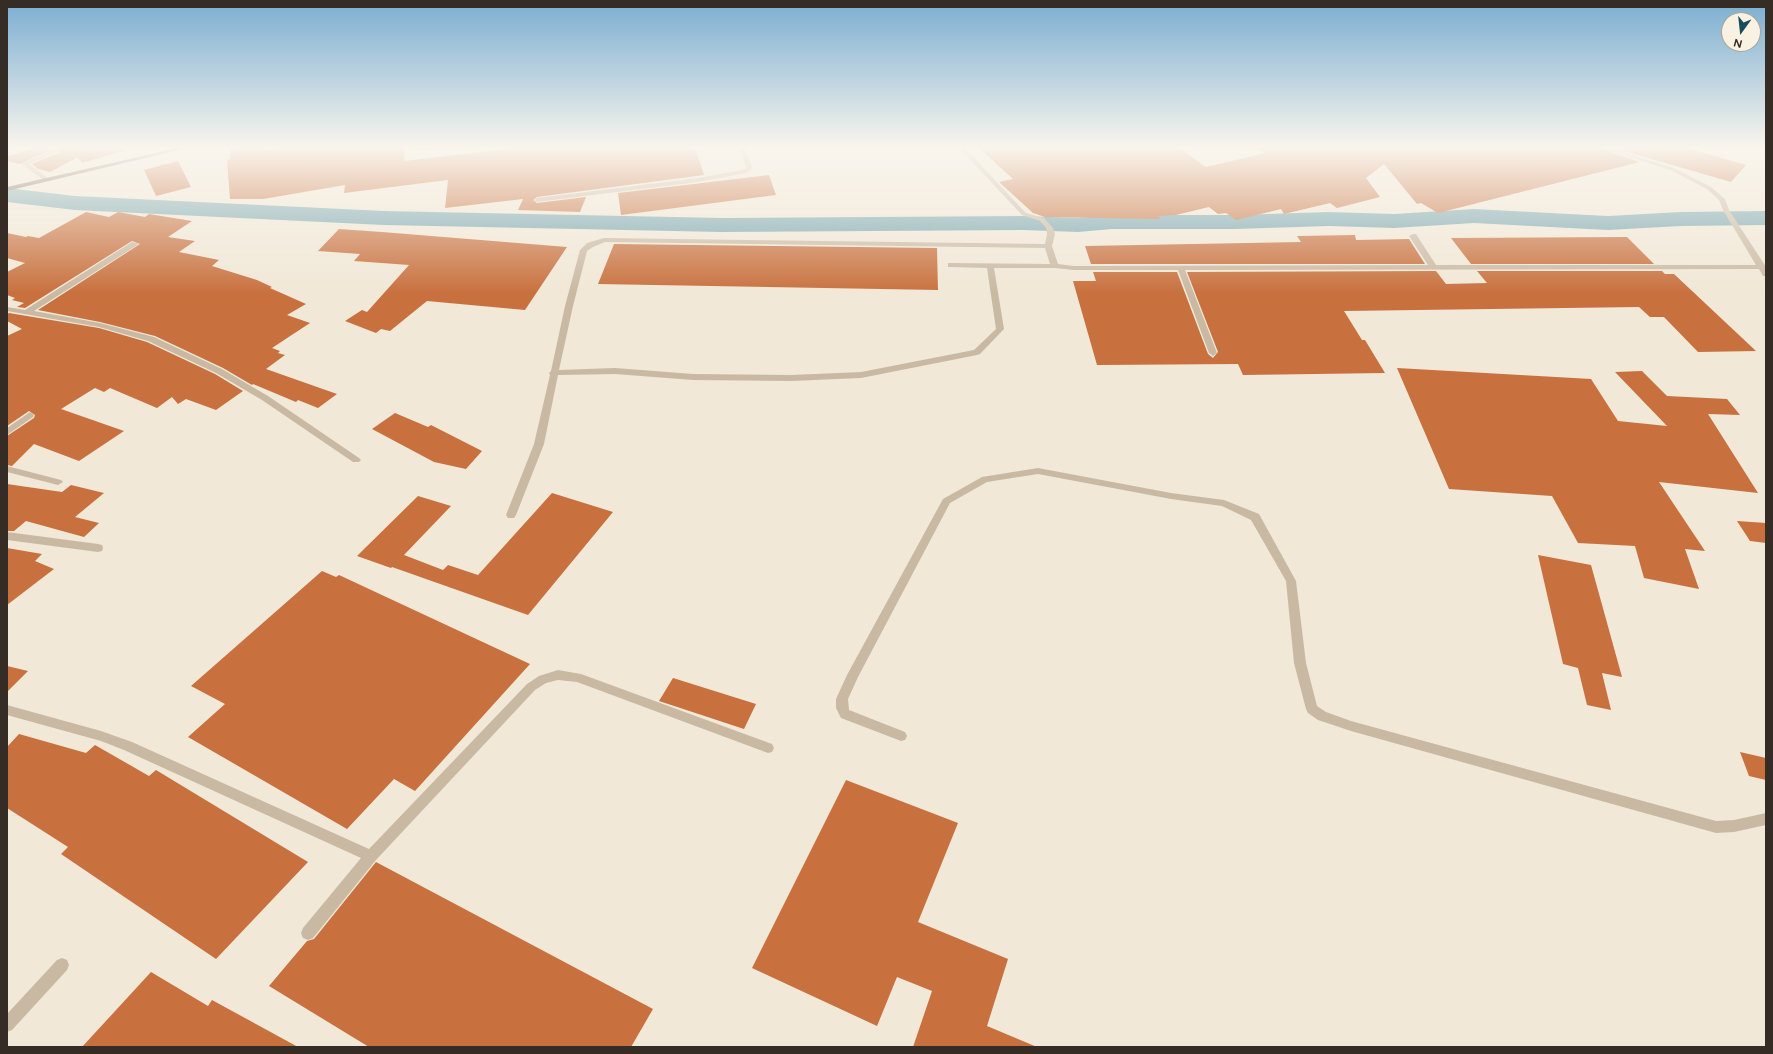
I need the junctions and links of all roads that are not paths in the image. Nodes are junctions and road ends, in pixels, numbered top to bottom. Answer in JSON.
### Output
{"nodes":[{"id":1,"x":568,"y":196,"type":"edge"},
{"id":2,"x":1007,"y":196,"type":"edge"},
{"id":3,"x":1719,"y":196,"type":"edge"},
{"id":4,"x":537,"y":200,"type":"dead end"},
{"id":5,"x":1413,"y":236,"type":"dead end"},
{"id":6,"x":134,"y":244,"type":"dead end"},
{"id":7,"x":1048,"y":246,"type":"junction"},
{"id":8,"x":950,"y":265,"type":"dead end"},
{"id":9,"x":990,"y":266,"type":"junction"},
{"id":10,"x":1055,"y":266,"type":"junction"},
{"id":11,"x":1433,"y":267,"type":"junction"},
{"id":12,"x":1762,"y":267,"type":"junction"},
{"id":13,"x":1181,"y":269,"type":"junction"},
{"id":14,"x":1766,"y":274,"type":"edge"},
{"id":15,"x":7,"y":309,"type":"edge"},
{"id":16,"x":27,"y":312,"type":"junction"},
{"id":17,"x":1213,"y":353,"type":"dead end"},
{"id":18,"x":553,"y":373,"type":"junction"},
{"id":19,"x":30,"y":415,"type":"dead end"},
{"id":20,"x":7,"y":432,"type":"edge"},
{"id":21,"x":356,"y":460,"type":"dead end"},
{"id":22,"x":7,"y":469,"type":"edge"},
{"id":23,"x":58,"y":482,"type":"dead end"},
{"id":24,"x":511,"y":515,"type":"dead end"},
{"id":25,"x":7,"y":536,"type":"edge"},
{"id":26,"x":98,"y":548,"type":"dead end"},
{"id":27,"x":7,"y":710,"type":"edge"},
{"id":28,"x":901,"y":736,"type":"dead end"},
{"id":29,"x":768,"y":748,"type":"dead end"},
{"id":30,"x":1766,"y":819,"type":"edge"},
{"id":31,"x":371,"y":856,"type":"junction"},
{"id":32,"x":308,"y":933,"type":"dead end"},
{"id":33,"x":62,"y":965,"type":"dead end"},
{"id":34,"x":7,"y":1025,"type":"edge"}],
"edges":[{"from":1,"to":4,"type":"street"},
{"from":2,"to":7,"type":"street"},
{"from":3,"to":12,"type":"street"},
{"from":5,"to":11,"type":"street"},
{"from":6,"to":16,"type":"street"},
{"from":7,"to":10,"type":"street"},
{"from":7,"to":18,"type":"street"},
{"from":8,"to":9,"type":"street"},
{"from":9,"to":10,"type":"street"},
{"from":9,"to":18,"type":"street"},
{"from":10,"to":13,"type":"street"},
{"from":11,"to":12,"type":"street"},
{"from":11,"to":13,"type":"street"},
{"from":12,"to":14,"type":"street"},
{"from":13,"to":17,"type":"street"},
{"from":15,"to":16,"type":"street"},
{"from":16,"to":21,"type":"street"},
{"from":18,"to":24,"type":"street"},
{"from":19,"to":20,"type":"street"},
{"from":22,"to":23,"type":"street"},
{"from":25,"to":26,"type":"street"},
{"from":27,"to":31,"type":"street"},
{"from":28,"to":30,"type":"street"},
{"from":29,"to":31,"type":"street"},
{"from":31,"to":32,"type":"street"},
{"from":33,"to":34,"type":"street"}]}
